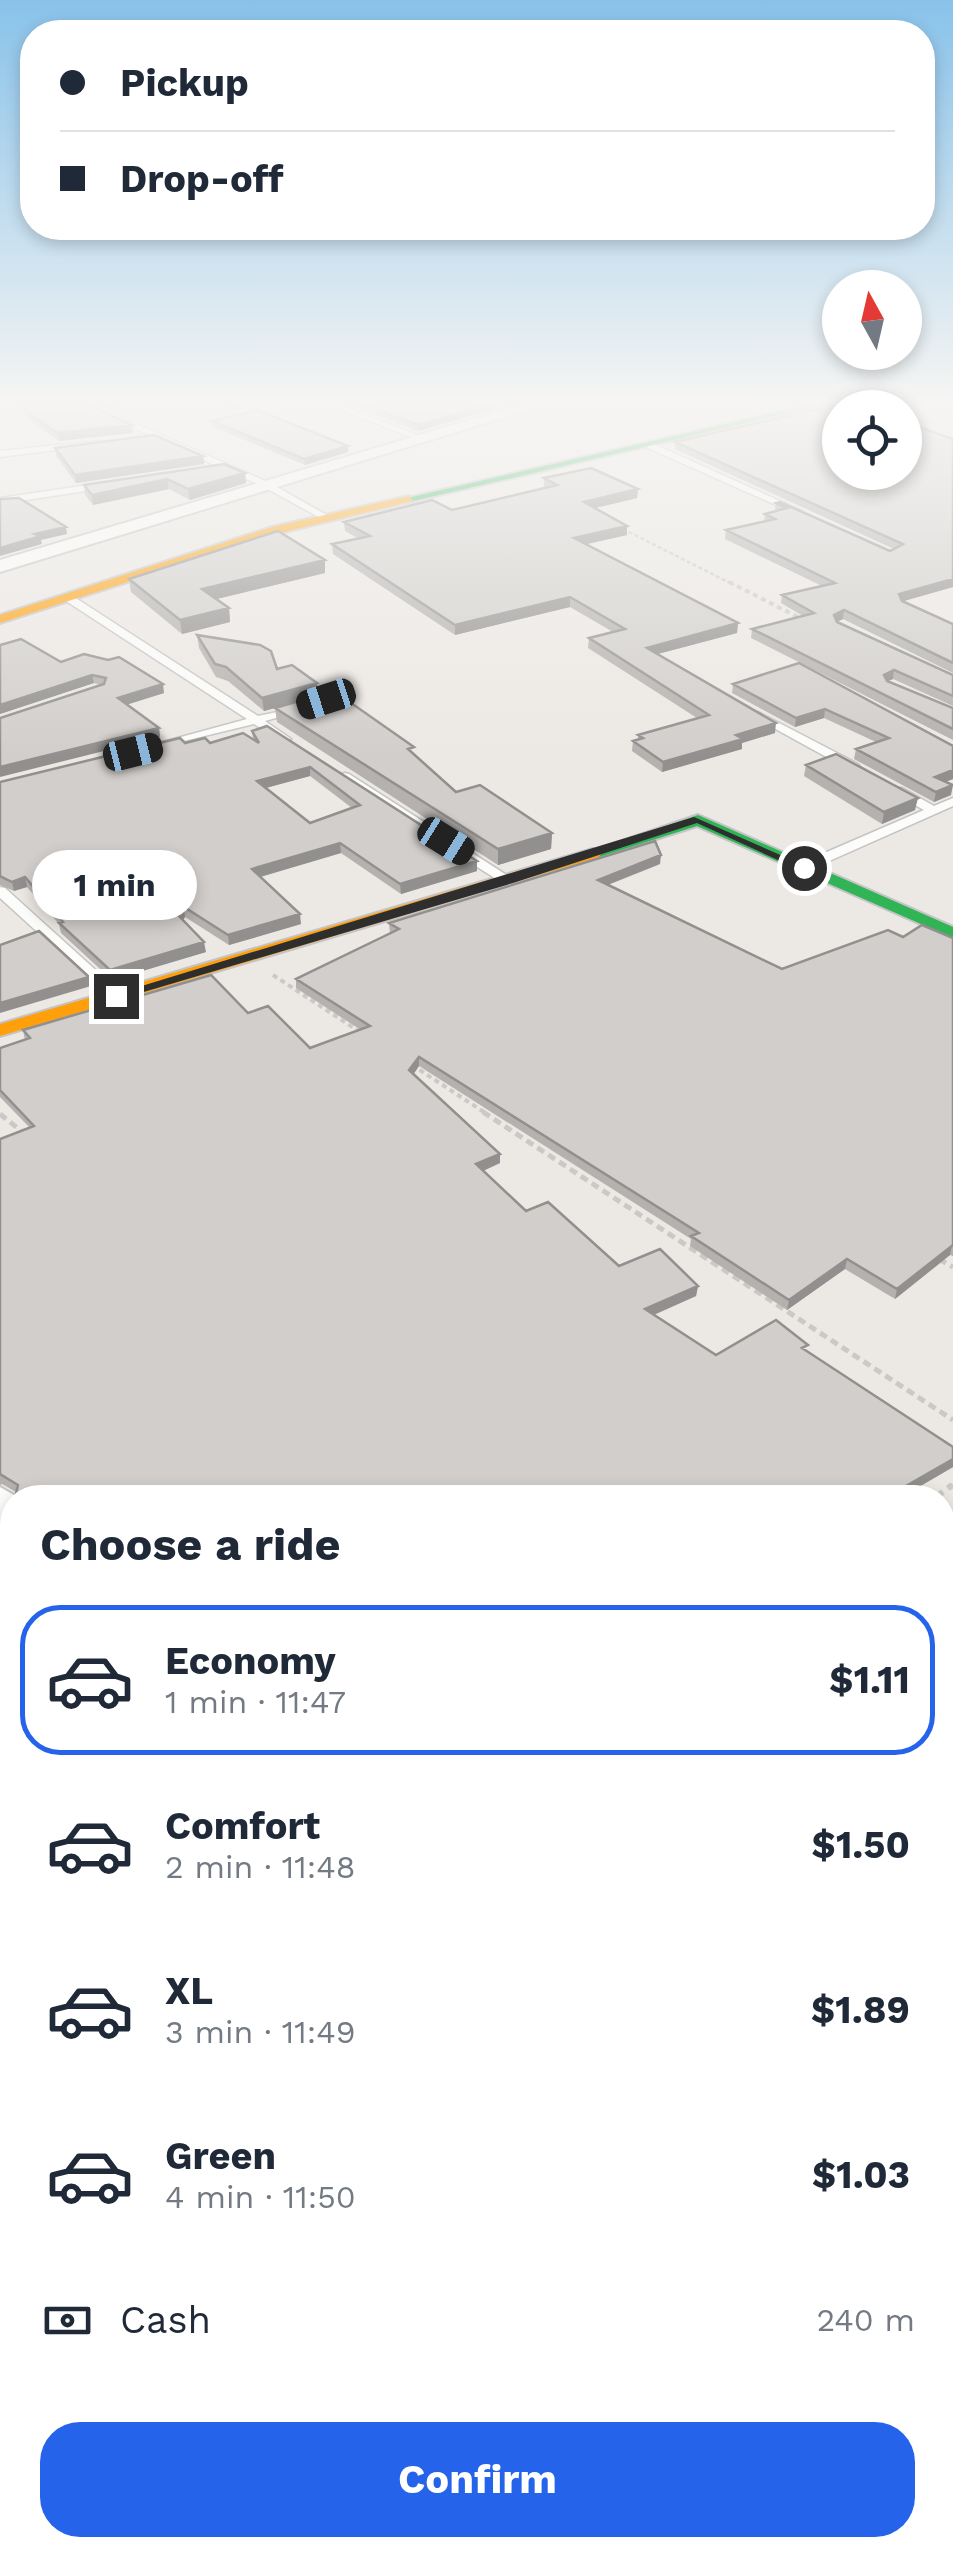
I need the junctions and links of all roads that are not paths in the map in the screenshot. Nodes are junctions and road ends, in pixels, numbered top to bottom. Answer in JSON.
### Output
{"nodes":[{"id":1,"x":157,"y":518,"type":"edge"},
{"id":2,"x":327,"y":518,"type":"edge"},
{"id":3,"x":0,"y":566,"type":"edge"},
{"id":4,"x":67,"y":597,"type":"junction"},
{"id":5,"x":0,"y":618,"type":"edge"},
{"id":6,"x":308,"y":705,"type":"edge"},
{"id":7,"x":746,"y":708,"type":"edge"},
{"id":8,"x":257,"y":721,"type":"junction"},
{"id":9,"x":291,"y":742,"type":"edge"},
{"id":10,"x":151,"y":748,"type":"edge"},
{"id":11,"x":324,"y":764,"type":"edge"},
{"id":12,"x":865,"y":773,"type":"edge"},
{"id":13,"x":882,"y":782,"type":"edge"},
{"id":14,"x":953,"y":802,"type":"edge"},
{"id":15,"x":933,"y":810,"type":"junction"},
{"id":16,"x":804,"y":868,"type":"junction"},
{"id":17,"x":509,"y":881,"type":"junction"},
{"id":18,"x":0,"y":891,"type":"edge"},
{"id":19,"x":953,"y":933,"type":"edge"},
{"id":20,"x":116,"y":996,"type":"junction"},
{"id":21,"x":0,"y":1030,"type":"edge"}],
"edges":[{"from":1,"to":3,"type":"street"},
{"from":2,"to":4,"type":"street"},
{"from":4,"to":5,"type":"street"},
{"from":4,"to":8,"type":"lane"},
{"from":6,"to":8,"type":"lane"},
{"from":7,"to":12,"type":"lane"},
{"from":8,"to":9,"type":"lane"},
{"from":8,"to":10,"type":"lane"},
{"from":11,"to":17,"type":"lane"},
{"from":13,"to":15,"type":"lane"},
{"from":14,"to":15,"type":"lane"},
{"from":15,"to":16,"type":"lane"},
{"from":16,"to":17,"type":"street"},
{"from":16,"to":19,"type":"street"},
{"from":17,"to":20,"type":"street"},
{"from":18,"to":20,"type":"lane"},
{"from":20,"to":21,"type":"street"}]}
